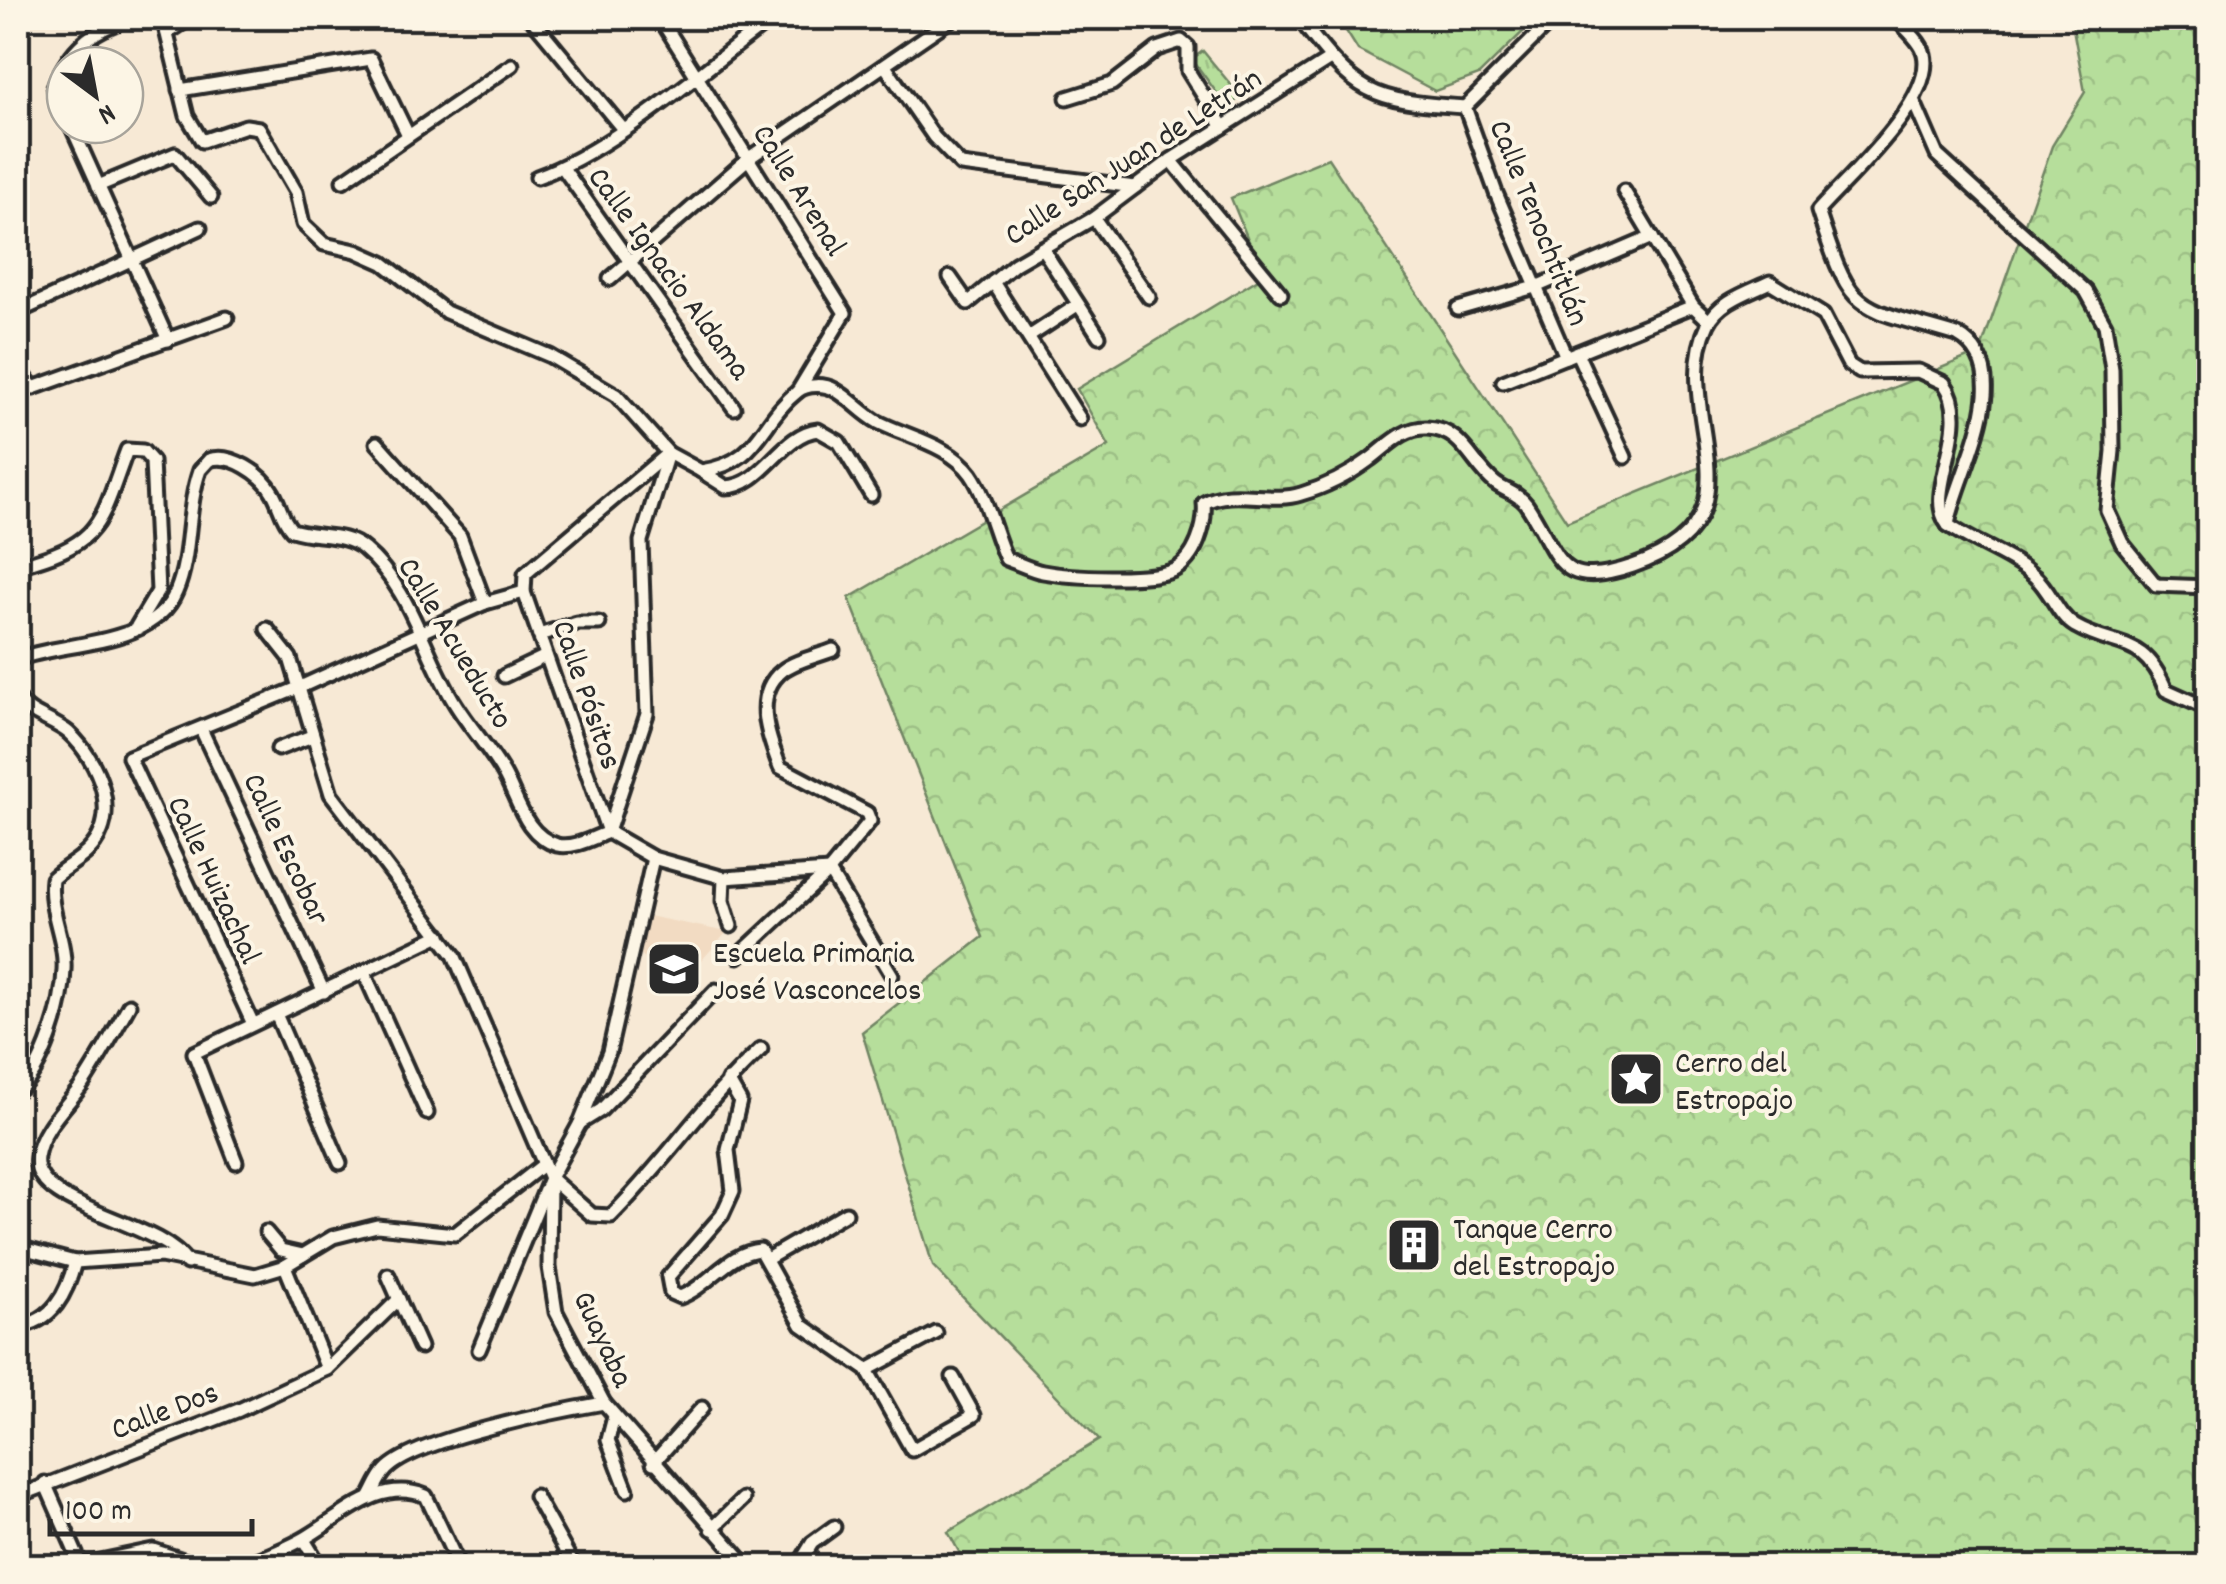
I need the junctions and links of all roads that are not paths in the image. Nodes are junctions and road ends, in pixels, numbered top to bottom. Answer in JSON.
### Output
{"nodes":[{"id":1,"x":131,"y":18,"type":"edge"},
{"id":2,"x":163,"y":18,"type":"edge"},
{"id":3,"x":190,"y":18,"type":"edge"},
{"id":4,"x":532,"y":18,"type":"edge"},
{"id":5,"x":660,"y":18,"type":"edge"},
{"id":6,"x":773,"y":18,"type":"edge"},
{"id":7,"x":953,"y":18,"type":"edge"},
{"id":8,"x":1300,"y":18,"type":"edge"},
{"id":9,"x":1554,"y":18,"type":"edge"},
{"id":10,"x":1895,"y":18,"type":"edge"},
{"id":11,"x":167,"y":32,"type":"junction"},
{"id":12,"x":81,"y":45,"type":"edge"},
{"id":13,"x":1330,"y":59,"type":"junction"},
{"id":14,"x":512,"y":65,"type":"dead end"},
{"id":15,"x":886,"y":66,"type":"junction"},
{"id":16,"x":698,"y":72,"type":"junction"},
{"id":17,"x":180,"y":90,"type":"junction"},
{"id":18,"x":1067,"y":98,"type":"dead end"},
{"id":19,"x":1914,"y":102,"type":"junction"},
{"id":20,"x":1466,"y":107,"type":"junction"},
{"id":21,"x":1222,"y":127,"type":"junction"},
{"id":22,"x":622,"y":128,"type":"junction"},
{"id":23,"x":406,"y":134,"type":"junction"},
{"id":24,"x":80,"y":145,"type":"edge"},
{"id":25,"x":749,"y":158,"type":"junction"},
{"id":26,"x":1171,"y":160,"type":"junction"},
{"id":27,"x":563,"y":168,"type":"junction"},
{"id":28,"x":537,"y":177,"type":"dead end"},
{"id":29,"x":342,"y":181,"type":"dead end"},
{"id":30,"x":98,"y":186,"type":"junction"},
{"id":31,"x":1135,"y":187,"type":"junction"},
{"id":32,"x":1624,"y":191,"type":"dead end"},
{"id":33,"x":211,"y":197,"type":"dead end"},
{"id":34,"x":1094,"y":218,"type":"junction"},
{"id":35,"x":200,"y":228,"type":"dead end"},
{"id":36,"x":1652,"y":237,"type":"junction"},
{"id":37,"x":1042,"y":248,"type":"junction"},
{"id":38,"x":131,"y":261,"type":"junction"},
{"id":39,"x":631,"y":262,"type":"junction"},
{"id":40,"x":950,"y":277,"type":"dead end"},
{"id":41,"x":610,"y":280,"type":"dead end"},
{"id":42,"x":993,"y":282,"type":"junction"},
{"id":43,"x":1538,"y":286,"type":"junction"},
{"id":44,"x":1281,"y":294,"type":"dead end"},
{"id":45,"x":1149,"y":297,"type":"dead end"},
{"id":46,"x":1076,"y":306,"type":"junction"},
{"id":47,"x":1693,"y":306,"type":"junction"},
{"id":48,"x":1458,"y":309,"type":"dead end"},
{"id":49,"x":18,"y":312,"type":"edge"},
{"id":50,"x":228,"y":318,"type":"dead end"},
{"id":51,"x":1709,"y":321,"type":"junction"},
{"id":52,"x":1030,"y":336,"type":"junction"},
{"id":53,"x":1099,"y":336,"type":"dead end"},
{"id":54,"x":168,"y":340,"type":"junction"},
{"id":55,"x":1571,"y":355,"type":"junction"},
{"id":56,"x":19,"y":368,"type":"edge"},
{"id":57,"x":1504,"y":382,"type":"dead end"},
{"id":58,"x":798,"y":391,"type":"junction"},
{"id":59,"x":734,"y":408,"type":"dead end"},
{"id":60,"x":1080,"y":419,"type":"dead end"},
{"id":61,"x":377,"y":443,"type":"dead end"},
{"id":62,"x":668,"y":453,"type":"junction"},
{"id":63,"x":1625,"y":457,"type":"dead end"},
{"id":64,"x":701,"y":471,"type":"junction"},
{"id":65,"x":871,"y":495,"type":"dead end"},
{"id":66,"x":1948,"y":525,"type":"junction"},
{"id":67,"x":18,"y":566,"type":"edge"},
{"id":68,"x":2208,"y":588,"type":"edge"},
{"id":69,"x":524,"y":592,"type":"junction"},
{"id":70,"x":485,"y":603,"type":"junction"},
{"id":71,"x":599,"y":623,"type":"dead end"},
{"id":72,"x":267,"y":629,"type":"dead end"},
{"id":73,"x":134,"y":630,"type":"junction"},
{"id":74,"x":422,"y":630,"type":"junction"},
{"id":75,"x":539,"y":635,"type":"junction"},
{"id":76,"x":833,"y":650,"type":"dead end"},
{"id":77,"x":546,"y":656,"type":"junction"},
{"id":78,"x":18,"y":659,"type":"edge"},
{"id":79,"x":504,"y":676,"type":"dead end"},
{"id":80,"x":298,"y":688,"type":"junction"},
{"id":81,"x":18,"y":699,"type":"edge"},
{"id":82,"x":2197,"y":704,"type":"dead end"},
{"id":83,"x":200,"y":729,"type":"junction"},
{"id":84,"x":312,"y":736,"type":"junction"},
{"id":85,"x":278,"y":749,"type":"dead end"},
{"id":86,"x":608,"y":832,"type":"junction"},
{"id":87,"x":653,"y":858,"type":"junction"},
{"id":88,"x":829,"y":871,"type":"junction"},
{"id":89,"x":724,"y":878,"type":"junction"},
{"id":90,"x":732,"y":926,"type":"dead end"},
{"id":91,"x":440,"y":935,"type":"junction"},
{"id":92,"x":738,"y":956,"type":"dead end"},
{"id":93,"x":364,"y":972,"type":"junction"},
{"id":94,"x":892,"y":975,"type":"dead end"},
{"id":95,"x":716,"y":990,"type":"dead end"},
{"id":96,"x":324,"y":992,"type":"junction"},
{"id":97,"x":129,"y":1005,"type":"dead end"},
{"id":98,"x":276,"y":1014,"type":"junction"},
{"id":99,"x":252,"y":1024,"type":"junction"},
{"id":100,"x":761,"y":1049,"type":"dead end"},
{"id":101,"x":728,"y":1080,"type":"junction"},
{"id":102,"x":18,"y":1090,"type":"edge"},
{"id":103,"x":427,"y":1113,"type":"dead end"},
{"id":104,"x":580,"y":1123,"type":"junction"},
{"id":105,"x":236,"y":1162,"type":"dead end"},
{"id":106,"x":340,"y":1163,"type":"dead end"},
{"id":107,"x":544,"y":1164,"type":"junction"},
{"id":108,"x":550,"y":1178,"type":"junction"},
{"id":109,"x":846,"y":1213,"type":"dead end"},
{"id":110,"x":266,"y":1232,"type":"dead end"},
{"id":111,"x":18,"y":1247,"type":"edge"},
{"id":112,"x":303,"y":1255,"type":"junction"},
{"id":113,"x":767,"y":1260,"type":"junction"},
{"id":114,"x":76,"y":1262,"type":"junction"},
{"id":115,"x":187,"y":1262,"type":"junction"},
{"id":116,"x":285,"y":1266,"type":"junction"},
{"id":117,"x":388,"y":1275,"type":"dead end"},
{"id":118,"x":399,"y":1299,"type":"junction"},
{"id":119,"x":18,"y":1326,"type":"edge"},
{"id":120,"x":936,"y":1333,"type":"dead end"},
{"id":121,"x":420,"y":1346,"type":"dead end"},
{"id":122,"x":479,"y":1350,"type":"dead end"},
{"id":123,"x":327,"y":1369,"type":"junction"},
{"id":124,"x":867,"y":1370,"type":"junction"},
{"id":125,"x":953,"y":1377,"type":"dead end"},
{"id":126,"x":604,"y":1403,"type":"junction"},
{"id":127,"x":702,"y":1408,"type":"dead end"},
{"id":128,"x":614,"y":1416,"type":"junction"},
{"id":129,"x":653,"y":1463,"type":"junction"},
{"id":130,"x":44,"y":1483,"type":"junction"},
{"id":131,"x":626,"y":1490,"type":"dead end"},
{"id":132,"x":18,"y":1496,"type":"edge"},
{"id":133,"x":536,"y":1496,"type":"dead end"},
{"id":134,"x":370,"y":1497,"type":"junction"},
{"id":135,"x":743,"y":1499,"type":"dead end"},
{"id":136,"x":834,"y":1526,"type":"dead end"},
{"id":137,"x":712,"y":1528,"type":"junction"},
{"id":138,"x":304,"y":1540,"type":"junction"},
{"id":139,"x":797,"y":1565,"type":"edge"},
{"id":140,"x":80,"y":1566,"type":"edge"},
{"id":141,"x":201,"y":1566,"type":"edge"},
{"id":142,"x":243,"y":1566,"type":"edge"},
{"id":143,"x":320,"y":1566,"type":"edge"},
{"id":144,"x":459,"y":1566,"type":"edge"},
{"id":145,"x":574,"y":1566,"type":"edge"},
{"id":146,"x":747,"y":1566,"type":"edge"}],
"edges":[{"from":1,"to":12,"type":"street"},
{"from":2,"to":11,"type":"street"},
{"from":3,"to":11,"type":"street"},
{"from":4,"to":22,"type":"street"},
{"from":5,"to":16,"type":"street","name":"Calle Arenal"},
{"from":6,"to":16,"type":"street"},
{"from":7,"to":15,"type":"street"},
{"from":8,"to":13,"type":"street"},
{"from":9,"to":20,"type":"street"},
{"from":10,"to":19,"type":"street"},
{"from":11,"to":17,"type":"street"},
{"from":13,"to":20,"type":"street"},
{"from":13,"to":21,"type":"street","name":"Calle San Juan de Letrán"},
{"from":14,"to":23,"type":"street"},
{"from":15,"to":25,"type":"street"},
{"from":15,"to":31,"type":"street"},
{"from":16,"to":22,"type":"street"},
{"from":16,"to":25,"type":"street","name":"Calle Arenal"},
{"from":17,"to":23,"type":"street"},
{"from":17,"to":62,"type":"street"},
{"from":18,"to":21,"type":"street"},
{"from":19,"to":66,"type":"street"},
{"from":19,"to":68,"type":"street"},
{"from":20,"to":43,"type":"street","name":"Calle Tenochtitlán"},
{"from":21,"to":26,"type":"street","name":"Calle San Juan de Letrán"},
{"from":22,"to":27,"type":"street"},
{"from":23,"to":29,"type":"street"},
{"from":24,"to":30,"type":"street"},
{"from":25,"to":39,"type":"street"},
{"from":25,"to":58,"type":"street","name":"Calle Arenal"},
{"from":26,"to":31,"type":"street","name":"Calle San Juan de Letrán"},
{"from":26,"to":44,"type":"street"},
{"from":27,"to":28,"type":"street"},
{"from":27,"to":39,"type":"street","name":"Calle Ignacio Aldama"},
{"from":30,"to":33,"type":"street"},
{"from":30,"to":38,"type":"street"},
{"from":31,"to":34,"type":"street","name":"Calle San Juan de Letrán"},
{"from":32,"to":36,"type":"street"},
{"from":34,"to":37,"type":"street","name":"Calle San Juan de Letrán"},
{"from":34,"to":45,"type":"street"},
{"from":35,"to":38,"type":"street"},
{"from":36,"to":43,"type":"street"},
{"from":36,"to":47,"type":"street"},
{"from":37,"to":42,"type":"street","name":"Calle San Juan de Letrán"},
{"from":37,"to":46,"type":"street"},
{"from":38,"to":49,"type":"street"},
{"from":38,"to":54,"type":"street"},
{"from":39,"to":41,"type":"street"},
{"from":39,"to":59,"type":"street","name":"Calle Ignacio Aldama"},
{"from":40,"to":42,"type":"street","name":"Calle San Juan de Letrán"},
{"from":42,"to":52,"type":"street"},
{"from":43,"to":48,"type":"street"},
{"from":43,"to":55,"type":"street","name":"Calle Tenochtitlán"},
{"from":46,"to":52,"type":"street"},
{"from":46,"to":53,"type":"street"},
{"from":47,"to":51,"type":"street"},
{"from":47,"to":55,"type":"street"},
{"from":50,"to":54,"type":"street"},
{"from":51,"to":58,"type":"street"},
{"from":51,"to":66,"type":"street"},
{"from":52,"to":60,"type":"street"},
{"from":54,"to":56,"type":"street"},
{"from":55,"to":57,"type":"street"},
{"from":55,"to":63,"type":"street","name":"Calle Tenochtitlán"},
{"from":58,"to":64,"type":"street"},
{"from":61,"to":70,"type":"street"},
{"from":62,"to":64,"type":"street"},
{"from":62,"to":69,"type":"street","name":"Calle Pósitos"},
{"from":62,"to":86,"type":"street"},
{"from":64,"to":65,"type":"street"},
{"from":66,"to":82,"type":"street"},
{"from":67,"to":73,"type":"street"},
{"from":69,"to":70,"type":"street"},
{"from":69,"to":75,"type":"street","name":"Calle Pósitos"},
{"from":70,"to":74,"type":"street"},
{"from":71,"to":75,"type":"street"},
{"from":72,"to":80,"type":"street"},
{"from":73,"to":74,"type":"street","name":"Calle Acueducto"},
{"from":73,"to":78,"type":"street","name":"Calle Acueducto"},
{"from":74,"to":80,"type":"street"},
{"from":74,"to":86,"type":"street","name":"Calle Acueducto"},
{"from":75,"to":77,"type":"street","name":"Calle Pósitos"},
{"from":76,"to":88,"type":"street"},
{"from":77,"to":79,"type":"street"},
{"from":77,"to":86,"type":"street","name":"Calle Pósitos"},
{"from":80,"to":83,"type":"street"},
{"from":80,"to":84,"type":"street"},
{"from":81,"to":102,"type":"street"},
{"from":83,"to":96,"type":"street","name":"Calle Escobar"},
{"from":83,"to":99,"type":"street","name":"Calle Huizachal"},
{"from":84,"to":85,"type":"street"},
{"from":84,"to":91,"type":"street"},
{"from":86,"to":87,"type":"street"},
{"from":87,"to":89,"type":"street"},
{"from":87,"to":104,"type":"street"},
{"from":88,"to":89,"type":"street"},
{"from":88,"to":92,"type":"street"},
{"from":88,"to":94,"type":"street"},
{"from":89,"to":90,"type":"street"},
{"from":91,"to":93,"type":"street"},
{"from":91,"to":107,"type":"street"},
{"from":93,"to":96,"type":"street"},
{"from":93,"to":103,"type":"street"},
{"from":95,"to":104,"type":"street"},
{"from":96,"to":98,"type":"street"},
{"from":97,"to":115,"type":"street"},
{"from":98,"to":99,"type":"street"},
{"from":98,"to":106,"type":"street"},
{"from":99,"to":105,"type":"street"},
{"from":100,"to":101,"type":"street"},
{"from":101,"to":108,"type":"street"},
{"from":101,"to":113,"type":"street"},
{"from":104,"to":108,"type":"street"},
{"from":107,"to":108,"type":"street"},
{"from":107,"to":112,"type":"street"},
{"from":108,"to":122,"type":"street"},
{"from":108,"to":126,"type":"street","name":"Guayaba"},
{"from":109,"to":113,"type":"street"},
{"from":110,"to":112,"type":"street"},
{"from":111,"to":114,"type":"street"},
{"from":112,"to":116,"type":"street"},
{"from":113,"to":124,"type":"street"},
{"from":114,"to":115,"type":"street"},
{"from":114,"to":119,"type":"street"},
{"from":115,"to":116,"type":"street"},
{"from":116,"to":123,"type":"street"},
{"from":117,"to":118,"type":"street"},
{"from":118,"to":121,"type":"street"},
{"from":118,"to":123,"type":"street","name":"Calle Dos"},
{"from":120,"to":124,"type":"street"},
{"from":123,"to":130,"type":"street","name":"Calle Dos"},
{"from":124,"to":125,"type":"street"},
{"from":126,"to":128,"type":"street","name":"Guayaba"},
{"from":126,"to":134,"type":"street"},
{"from":127,"to":129,"type":"street"},
{"from":128,"to":129,"type":"street","name":"Guayaba"},
{"from":128,"to":131,"type":"street"},
{"from":129,"to":137,"type":"street","name":"Guayaba"},
{"from":130,"to":132,"type":"street","name":"Calle Dos"},
{"from":130,"to":140,"type":"street"},
{"from":133,"to":145,"type":"street"},
{"from":134,"to":138,"type":"street"},
{"from":134,"to":144,"type":"street"},
{"from":135,"to":137,"type":"street"},
{"from":136,"to":139,"type":"street"},
{"from":137,"to":146,"type":"street","name":"Guayaba"},
{"from":138,"to":142,"type":"street"},
{"from":138,"to":143,"type":"street"},
{"from":140,"to":141,"type":"street"}]}
